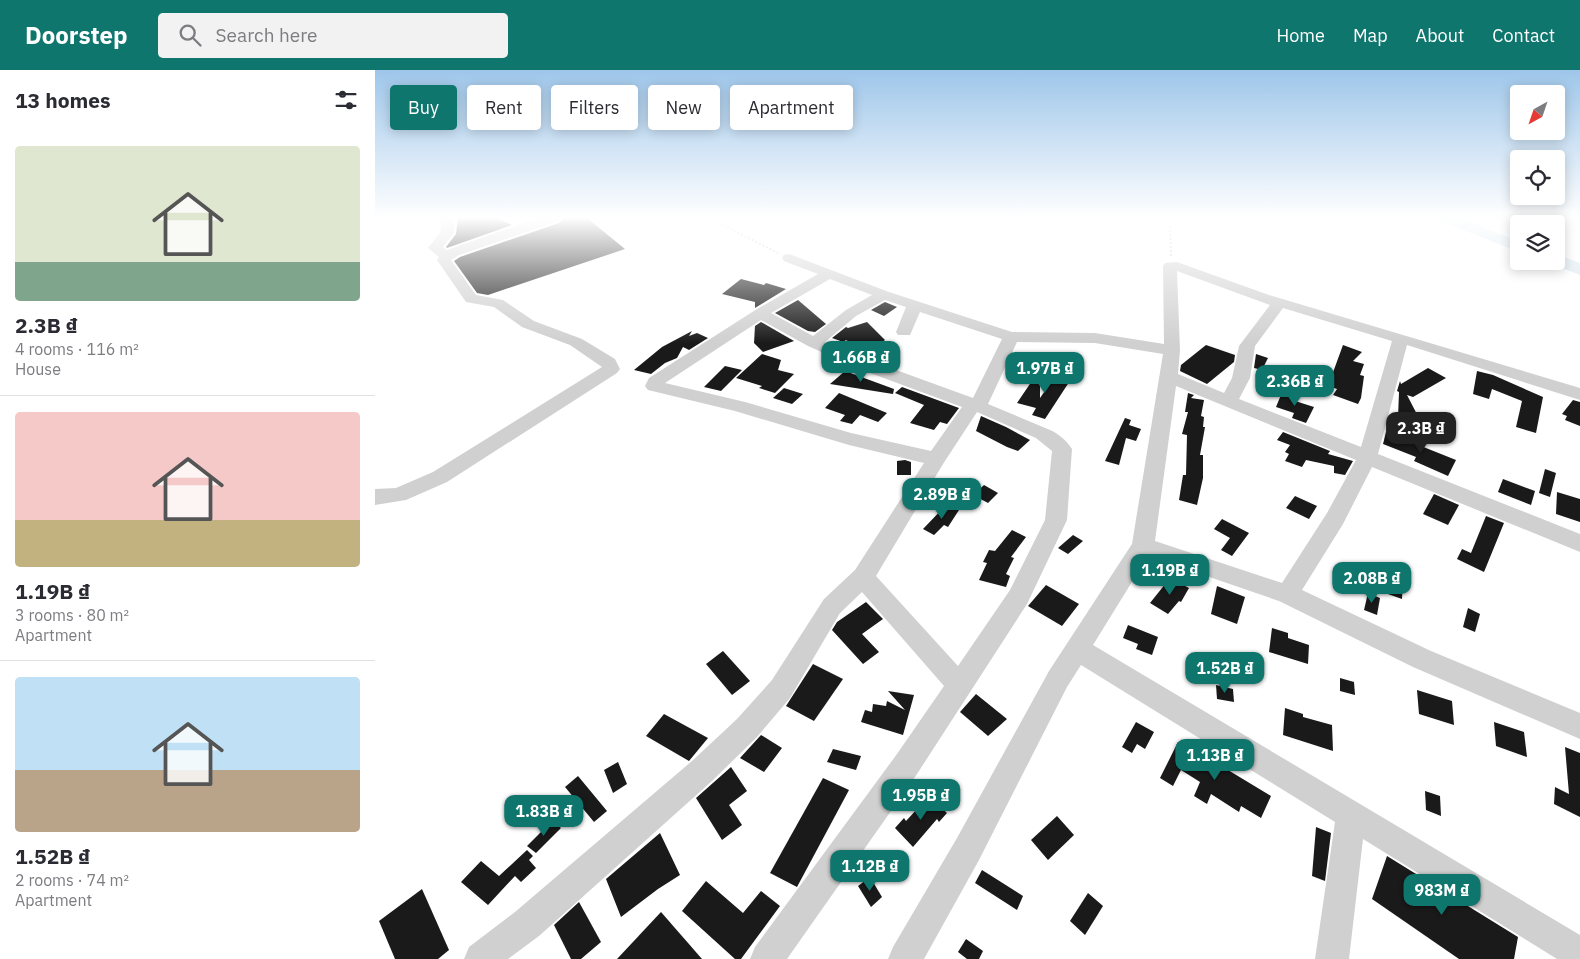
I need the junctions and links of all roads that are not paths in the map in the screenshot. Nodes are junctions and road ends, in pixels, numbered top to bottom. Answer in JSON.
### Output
{"nodes":[{"id":1,"x":444,"y":259,"type":"edge"},
{"id":2,"x":793,"y":259,"type":"edge"},
{"id":3,"x":829,"y":274,"type":"junction"},
{"id":4,"x":883,"y":295,"type":"junction"},
{"id":5,"x":1279,"y":303,"type":"junction"},
{"id":6,"x":914,"y":306,"type":"junction"},
{"id":7,"x":761,"y":314,"type":"junction"},
{"id":8,"x":904,"y":332,"type":"dead end"},
{"id":9,"x":1011,"y":337,"type":"junction"},
{"id":10,"x":1401,"y":338,"type":"junction"},
{"id":11,"x":814,"y":343,"type":"junction"},
{"id":12,"x":1172,"y":350,"type":"junction"},
{"id":13,"x":1169,"y":377,"type":"junction"},
{"id":14,"x":1580,"y":394,"type":"edge"},
{"id":15,"x":1229,"y":400,"type":"junction"},
{"id":16,"x":976,"y":405,"type":"junction"},
{"id":17,"x":1368,"y":456,"type":"junction"},
{"id":18,"x":936,"y":459,"type":"junction"},
{"id":19,"x":375,"y":497,"type":"edge"},
{"id":20,"x":1580,"y":543,"type":"edge"},
{"id":21,"x":1143,"y":546,"type":"junction"},
{"id":22,"x":863,"y":577,"type":"junction"},
{"id":23,"x":1287,"y":594,"type":"junction"},
{"id":24,"x":1077,"y":649,"type":"junction"},
{"id":25,"x":960,"y":686,"type":"junction"},
{"id":26,"x":1580,"y":726,"type":"edge"},
{"id":27,"x":1351,"y":815,"type":"junction"},
{"id":28,"x":1580,"y":954,"type":"edge"},
{"id":29,"x":481,"y":959,"type":"edge"},
{"id":30,"x":767,"y":959,"type":"edge"},
{"id":31,"x":905,"y":959,"type":"edge"},
{"id":32,"x":1332,"y":959,"type":"edge"}],
"edges":[{"from":1,"to":19,"type":"street"},
{"from":2,"to":3,"type":"street"},
{"from":3,"to":4,"type":"street"},
{"from":3,"to":7,"type":"street"},
{"from":4,"to":6,"type":"street"},
{"from":4,"to":11,"type":"street"},
{"from":5,"to":10,"type":"street"},
{"from":5,"to":12,"type":"street"},
{"from":5,"to":15,"type":"street"},
{"from":6,"to":8,"type":"street"},
{"from":6,"to":9,"type":"street"},
{"from":7,"to":11,"type":"street"},
{"from":7,"to":18,"type":"street"},
{"from":9,"to":12,"type":"street"},
{"from":9,"to":16,"type":"street"},
{"from":10,"to":14,"type":"street"},
{"from":10,"to":17,"type":"street"},
{"from":11,"to":16,"type":"street"},
{"from":12,"to":13,"type":"street"},
{"from":13,"to":15,"type":"street"},
{"from":13,"to":21,"type":"street"},
{"from":15,"to":17,"type":"street"},
{"from":16,"to":18,"type":"street"},
{"from":16,"to":25,"type":"street"},
{"from":17,"to":20,"type":"street"},
{"from":17,"to":23,"type":"street"},
{"from":18,"to":22,"type":"street"},
{"from":21,"to":23,"type":"street"},
{"from":21,"to":24,"type":"street"},
{"from":22,"to":25,"type":"street"},
{"from":22,"to":29,"type":"street"},
{"from":23,"to":26,"type":"street"},
{"from":24,"to":27,"type":"street"},
{"from":24,"to":31,"type":"street"},
{"from":25,"to":30,"type":"street"},
{"from":27,"to":28,"type":"street"},
{"from":27,"to":32,"type":"street"}]}
